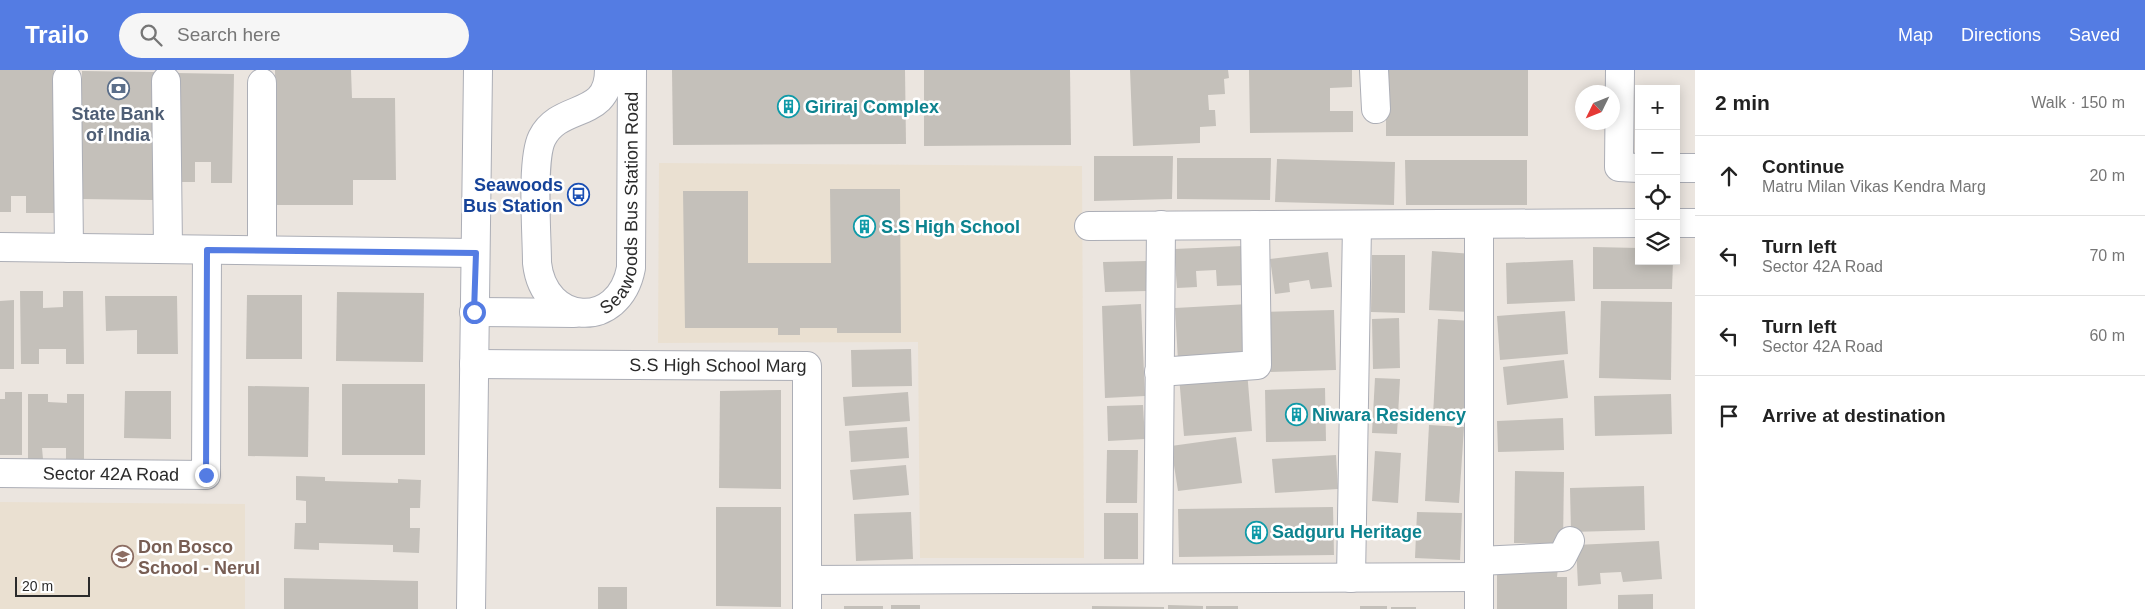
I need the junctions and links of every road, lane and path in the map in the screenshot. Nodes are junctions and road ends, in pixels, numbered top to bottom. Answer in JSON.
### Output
{"nodes":[{"id":1,"x":478,"y":70,"type":"edge"},
{"id":2,"x":609,"y":70,"type":"edge"},
{"id":3,"x":632,"y":70,"type":"edge"},
{"id":4,"x":1374,"y":70,"type":"edge"},
{"id":5,"x":1620,"y":70,"type":"edge"},
{"id":6,"x":67,"y":79,"type":"dead end"},
{"id":7,"x":166,"y":81,"type":"dead end"},
{"id":8,"x":262,"y":83,"type":"dead end"},
{"id":9,"x":1376,"y":109,"type":"dead end"},
{"id":10,"x":1635,"y":168,"type":"edge"},
{"id":11,"x":1680,"y":168,"type":"edge"},
{"id":12,"x":1695,"y":168,"type":"edge"},
{"id":13,"x":1635,"y":223,"type":"edge"},
{"id":14,"x":1680,"y":223,"type":"edge"},
{"id":15,"x":1695,"y":223,"type":"edge"},
{"id":16,"x":1358,"y":224,"type":"junction"},
{"id":17,"x":1479,"y":224,"type":"junction"},
{"id":18,"x":1255,"y":225,"type":"junction"},
{"id":19,"x":1089,"y":226,"type":"dead end"},
{"id":20,"x":1160,"y":226,"type":"junction"},
{"id":21,"x":0,"y":247,"type":"edge"},
{"id":22,"x":69,"y":248,"type":"junction"},
{"id":23,"x":168,"y":249,"type":"junction"},
{"id":24,"x":207,"y":250,"type":"junction"},
{"id":25,"x":262,"y":250,"type":"junction"},
{"id":26,"x":476,"y":253,"type":"junction"},
{"id":27,"x":474,"y":312,"type":"junction"},
{"id":28,"x":583,"y":313,"type":"junction"},
{"id":29,"x":474,"y":364,"type":"junction"},
{"id":30,"x":1160,"y":372,"type":"junction"},
{"id":31,"x":0,"y":473,"type":"edge"},
{"id":32,"x":1570,"y":541,"type":"dead end"},
{"id":33,"x":1479,"y":569,"type":"junction"},
{"id":34,"x":1158,"y":578,"type":"junction"},
{"id":35,"x":1351,"y":578,"type":"junction"},
{"id":36,"x":807,"y":580,"type":"junction"},
{"id":37,"x":470,"y":609,"type":"edge"},
{"id":38,"x":807,"y":609,"type":"edge"},
{"id":39,"x":1479,"y":609,"type":"edge"}],
"edges":[{"from":1,"to":26,"type":"street"},
{"from":2,"to":28,"type":"street","name":"Seawoods Bus Station Road"},
{"from":3,"to":28,"type":"street","name":"Seawoods Bus Station Road"},
{"from":4,"to":9,"type":"street"},
{"from":5,"to":10,"type":"street"},
{"from":6,"to":22,"type":"street"},
{"from":7,"to":23,"type":"street"},
{"from":8,"to":25,"type":"street"},
{"from":11,"to":12,"type":"street"},
{"from":13,"to":17,"type":"street"},
{"from":14,"to":15,"type":"street"},
{"from":16,"to":17,"type":"street"},
{"from":16,"to":18,"type":"street"},
{"from":16,"to":35,"type":"street"},
{"from":17,"to":33,"type":"street"},
{"from":18,"to":20,"type":"street"},
{"from":18,"to":30,"type":"street"},
{"from":19,"to":20,"type":"street"},
{"from":20,"to":30,"type":"street"},
{"from":21,"to":22,"type":"street"},
{"from":22,"to":23,"type":"street"},
{"from":23,"to":24,"type":"street"},
{"from":24,"to":25,"type":"street"},
{"from":24,"to":31,"type":"street","name":"Sector 42A Road"},
{"from":25,"to":26,"type":"street"},
{"from":26,"to":27,"type":"street"},
{"from":27,"to":28,"type":"street","name":"Seawoods Bus Station Road"},
{"from":27,"to":29,"type":"street"},
{"from":29,"to":36,"type":"street","name":"S.S High School Marg"},
{"from":29,"to":37,"type":"street"},
{"from":30,"to":34,"type":"street"},
{"from":32,"to":33,"type":"street"},
{"from":33,"to":35,"type":"street"},
{"from":33,"to":39,"type":"street"},
{"from":34,"to":35,"type":"street"},
{"from":34,"to":36,"type":"street"},
{"from":36,"to":38,"type":"street","name":"S.S High School Marg"}]}
